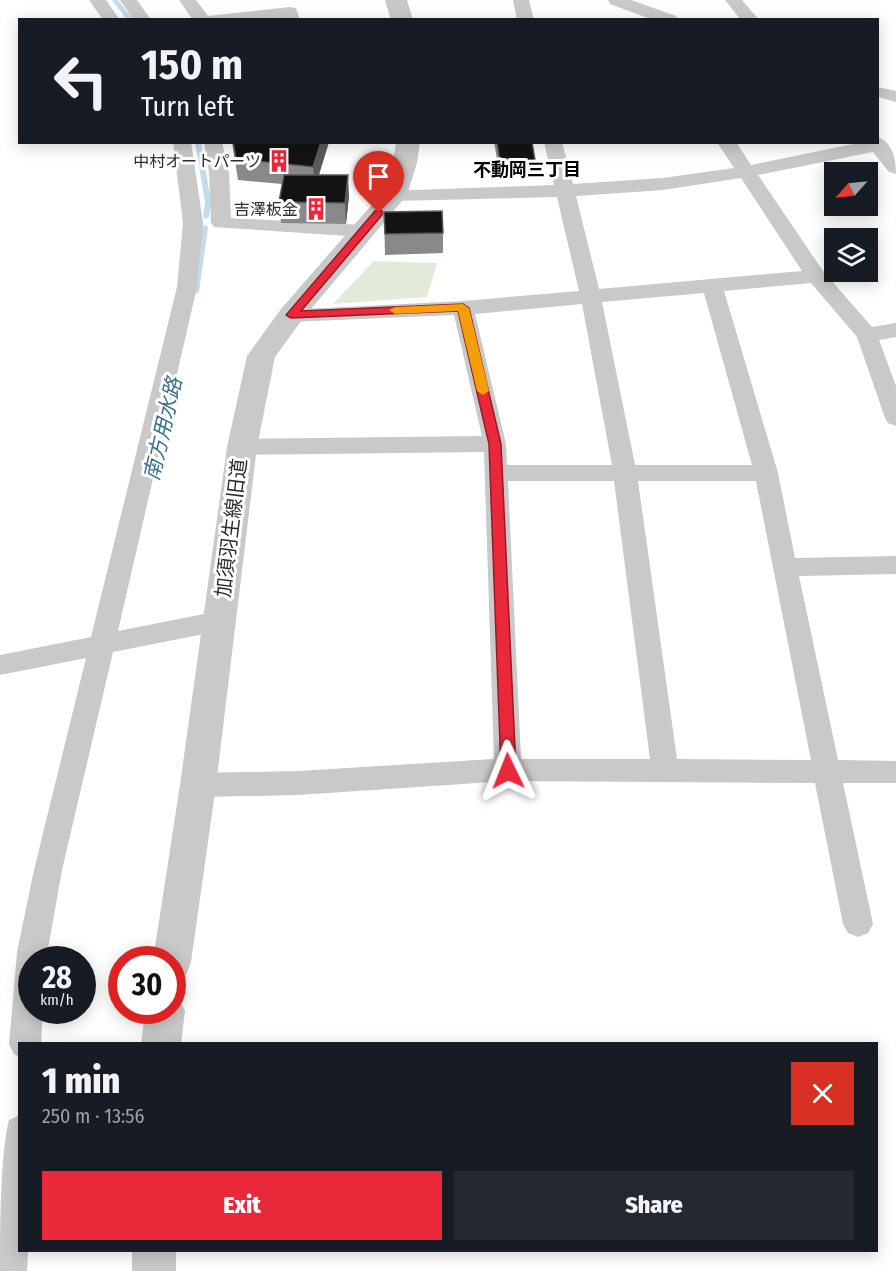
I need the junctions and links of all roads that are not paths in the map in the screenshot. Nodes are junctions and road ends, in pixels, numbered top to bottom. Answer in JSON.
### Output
{"nodes":[{"id":1,"x":97,"y":0,"type":"edge"},
{"id":2,"x":128,"y":0,"type":"edge"},
{"id":3,"x":187,"y":0,"type":"edge"},
{"id":4,"x":396,"y":0,"type":"edge"},
{"id":5,"x":521,"y":0,"type":"edge"},
{"id":6,"x":616,"y":0,"type":"edge"},
{"id":7,"x":737,"y":1,"type":"edge"},
{"id":8,"x":648,"y":15,"type":"edge"},
{"id":9,"x":110,"y":18,"type":"edge"},
{"id":10,"x":142,"y":18,"type":"edge"},
{"id":11,"x":200,"y":18,"type":"edge"},
{"id":12,"x":232,"y":18,"type":"edge"},
{"id":13,"x":292,"y":18,"type":"edge"},
{"id":14,"x":401,"y":18,"type":"edge"},
{"id":15,"x":526,"y":18,"type":"edge"},
{"id":16,"x":750,"y":18,"type":"edge"},
{"id":17,"x":879,"y":92,"type":"edge"},
{"id":18,"x":896,"y":97,"type":"edge"},
{"id":19,"x":182,"y":144,"type":"edge"},
{"id":20,"x":213,"y":144,"type":"edge"},
{"id":21,"x":408,"y":144,"type":"edge"},
{"id":22,"x":553,"y":144,"type":"edge"},
{"id":23,"x":727,"y":144,"type":"edge"},
{"id":24,"x":876,"y":144,"type":"edge"},
{"id":25,"x":896,"y":168,"type":"edge"},
{"id":26,"x":744,"y":172,"type":"junction"},
{"id":27,"x":563,"y":190,"type":"junction"},
{"id":28,"x":394,"y":195,"type":"junction"},
{"id":29,"x":363,"y":231,"type":"junction"},
{"id":30,"x":816,"y":276,"type":"junction"},
{"id":31,"x":712,"y":284,"type":"junction"},
{"id":32,"x":591,"y":297,"type":"junction"},
{"id":33,"x":463,"y":308,"type":"junction"},
{"id":34,"x":291,"y":315,"type":"junction"},
{"id":35,"x":896,"y":330,"type":"edge"},
{"id":36,"x":867,"y":335,"type":"junction"},
{"id":37,"x":896,"y":418,"type":"edge"},
{"id":38,"x":495,"y":444,"type":"junction"},
{"id":39,"x":242,"y":447,"type":"junction"},
{"id":40,"x":496,"y":473,"type":"junction"},
{"id":41,"x":766,"y":473,"type":"junction"},
{"id":42,"x":626,"y":474,"type":"junction"},
{"id":43,"x":896,"y":565,"type":"edge"},
{"id":44,"x":784,"y":567,"type":"junction"},
{"id":45,"x":219,"y":621,"type":"junction"},
{"id":46,"x":112,"y":643,"type":"junction"},
{"id":47,"x":0,"y":665,"type":"edge"},
{"id":48,"x":508,"y":771,"type":"junction"},
{"id":49,"x":665,"y":771,"type":"junction"},
{"id":50,"x":826,"y":772,"type":"junction"},
{"id":51,"x":896,"y":772,"type":"edge"},
{"id":52,"x":198,"y":785,"type":"junction"},
{"id":53,"x":858,"y":924,"type":"dead end"},
{"id":54,"x":174,"y":946,"type":"edge"},
{"id":55,"x":163,"y":1024,"type":"edge"},
{"id":56,"x":26,"y":1042,"type":"edge"},
{"id":57,"x":161,"y":1042,"type":"edge"},
{"id":58,"x":18,"y":1159,"type":"edge"},
{"id":59,"x":154,"y":1252,"type":"edge"},
{"id":60,"x":10,"y":1271,"type":"edge"},
{"id":61,"x":154,"y":1271,"type":"edge"}],
"edges":[{"from":1,"to":9,"type":"street"},
{"from":2,"to":10,"type":"street"},
{"from":3,"to":11,"type":"street"},
{"from":4,"to":14,"type":"street"},
{"from":5,"to":15,"type":"street"},
{"from":6,"to":8,"type":"street"},
{"from":7,"to":16,"type":"street"},
{"from":12,"to":13,"type":"street"},
{"from":17,"to":18,"type":"street"},
{"from":19,"to":46,"type":"street"},
{"from":20,"to":29,"type":"street"},
{"from":21,"to":28,"type":"street","name":"加須羽生線旧道"},
{"from":22,"to":27,"type":"street"},
{"from":23,"to":26,"type":"street"},
{"from":24,"to":25,"type":"street"},
{"from":24,"to":26,"type":"street"},
{"from":26,"to":27,"type":"street"},
{"from":26,"to":30,"type":"street"},
{"from":27,"to":28,"type":"street"},
{"from":27,"to":32,"type":"street"},
{"from":28,"to":29,"type":"street","name":"加須羽生線旧道"},
{"from":29,"to":34,"type":"street","name":"加須羽生線旧道"},
{"from":30,"to":31,"type":"street"},
{"from":30,"to":36,"type":"street"},
{"from":31,"to":32,"type":"street"},
{"from":31,"to":41,"type":"street"},
{"from":32,"to":33,"type":"street"},
{"from":32,"to":42,"type":"street"},
{"from":33,"to":34,"type":"street"},
{"from":33,"to":38,"type":"street"},
{"from":34,"to":39,"type":"street","name":"加須羽生線旧道"},
{"from":35,"to":36,"type":"street"},
{"from":36,"to":37,"type":"street"},
{"from":38,"to":39,"type":"street"},
{"from":38,"to":40,"type":"street"},
{"from":39,"to":45,"type":"street","name":"加須羽生線旧道"},
{"from":40,"to":42,"type":"street"},
{"from":40,"to":48,"type":"street"},
{"from":41,"to":42,"type":"street"},
{"from":41,"to":44,"type":"street"},
{"from":42,"to":49,"type":"street"},
{"from":43,"to":44,"type":"street"},
{"from":44,"to":50,"type":"street"},
{"from":45,"to":46,"type":"street"},
{"from":45,"to":52,"type":"street","name":"加須羽生線旧道"},
{"from":46,"to":47,"type":"street"},
{"from":46,"to":56,"type":"street"},
{"from":48,"to":49,"type":"street"},
{"from":48,"to":52,"type":"street"},
{"from":49,"to":50,"type":"street"},
{"from":50,"to":51,"type":"street"},
{"from":50,"to":53,"type":"street"},
{"from":52,"to":54,"type":"street","name":"加須羽生線旧道"},
{"from":55,"to":57,"type":"street"},
{"from":58,"to":60,"type":"street"},
{"from":59,"to":61,"type":"street"}]}
